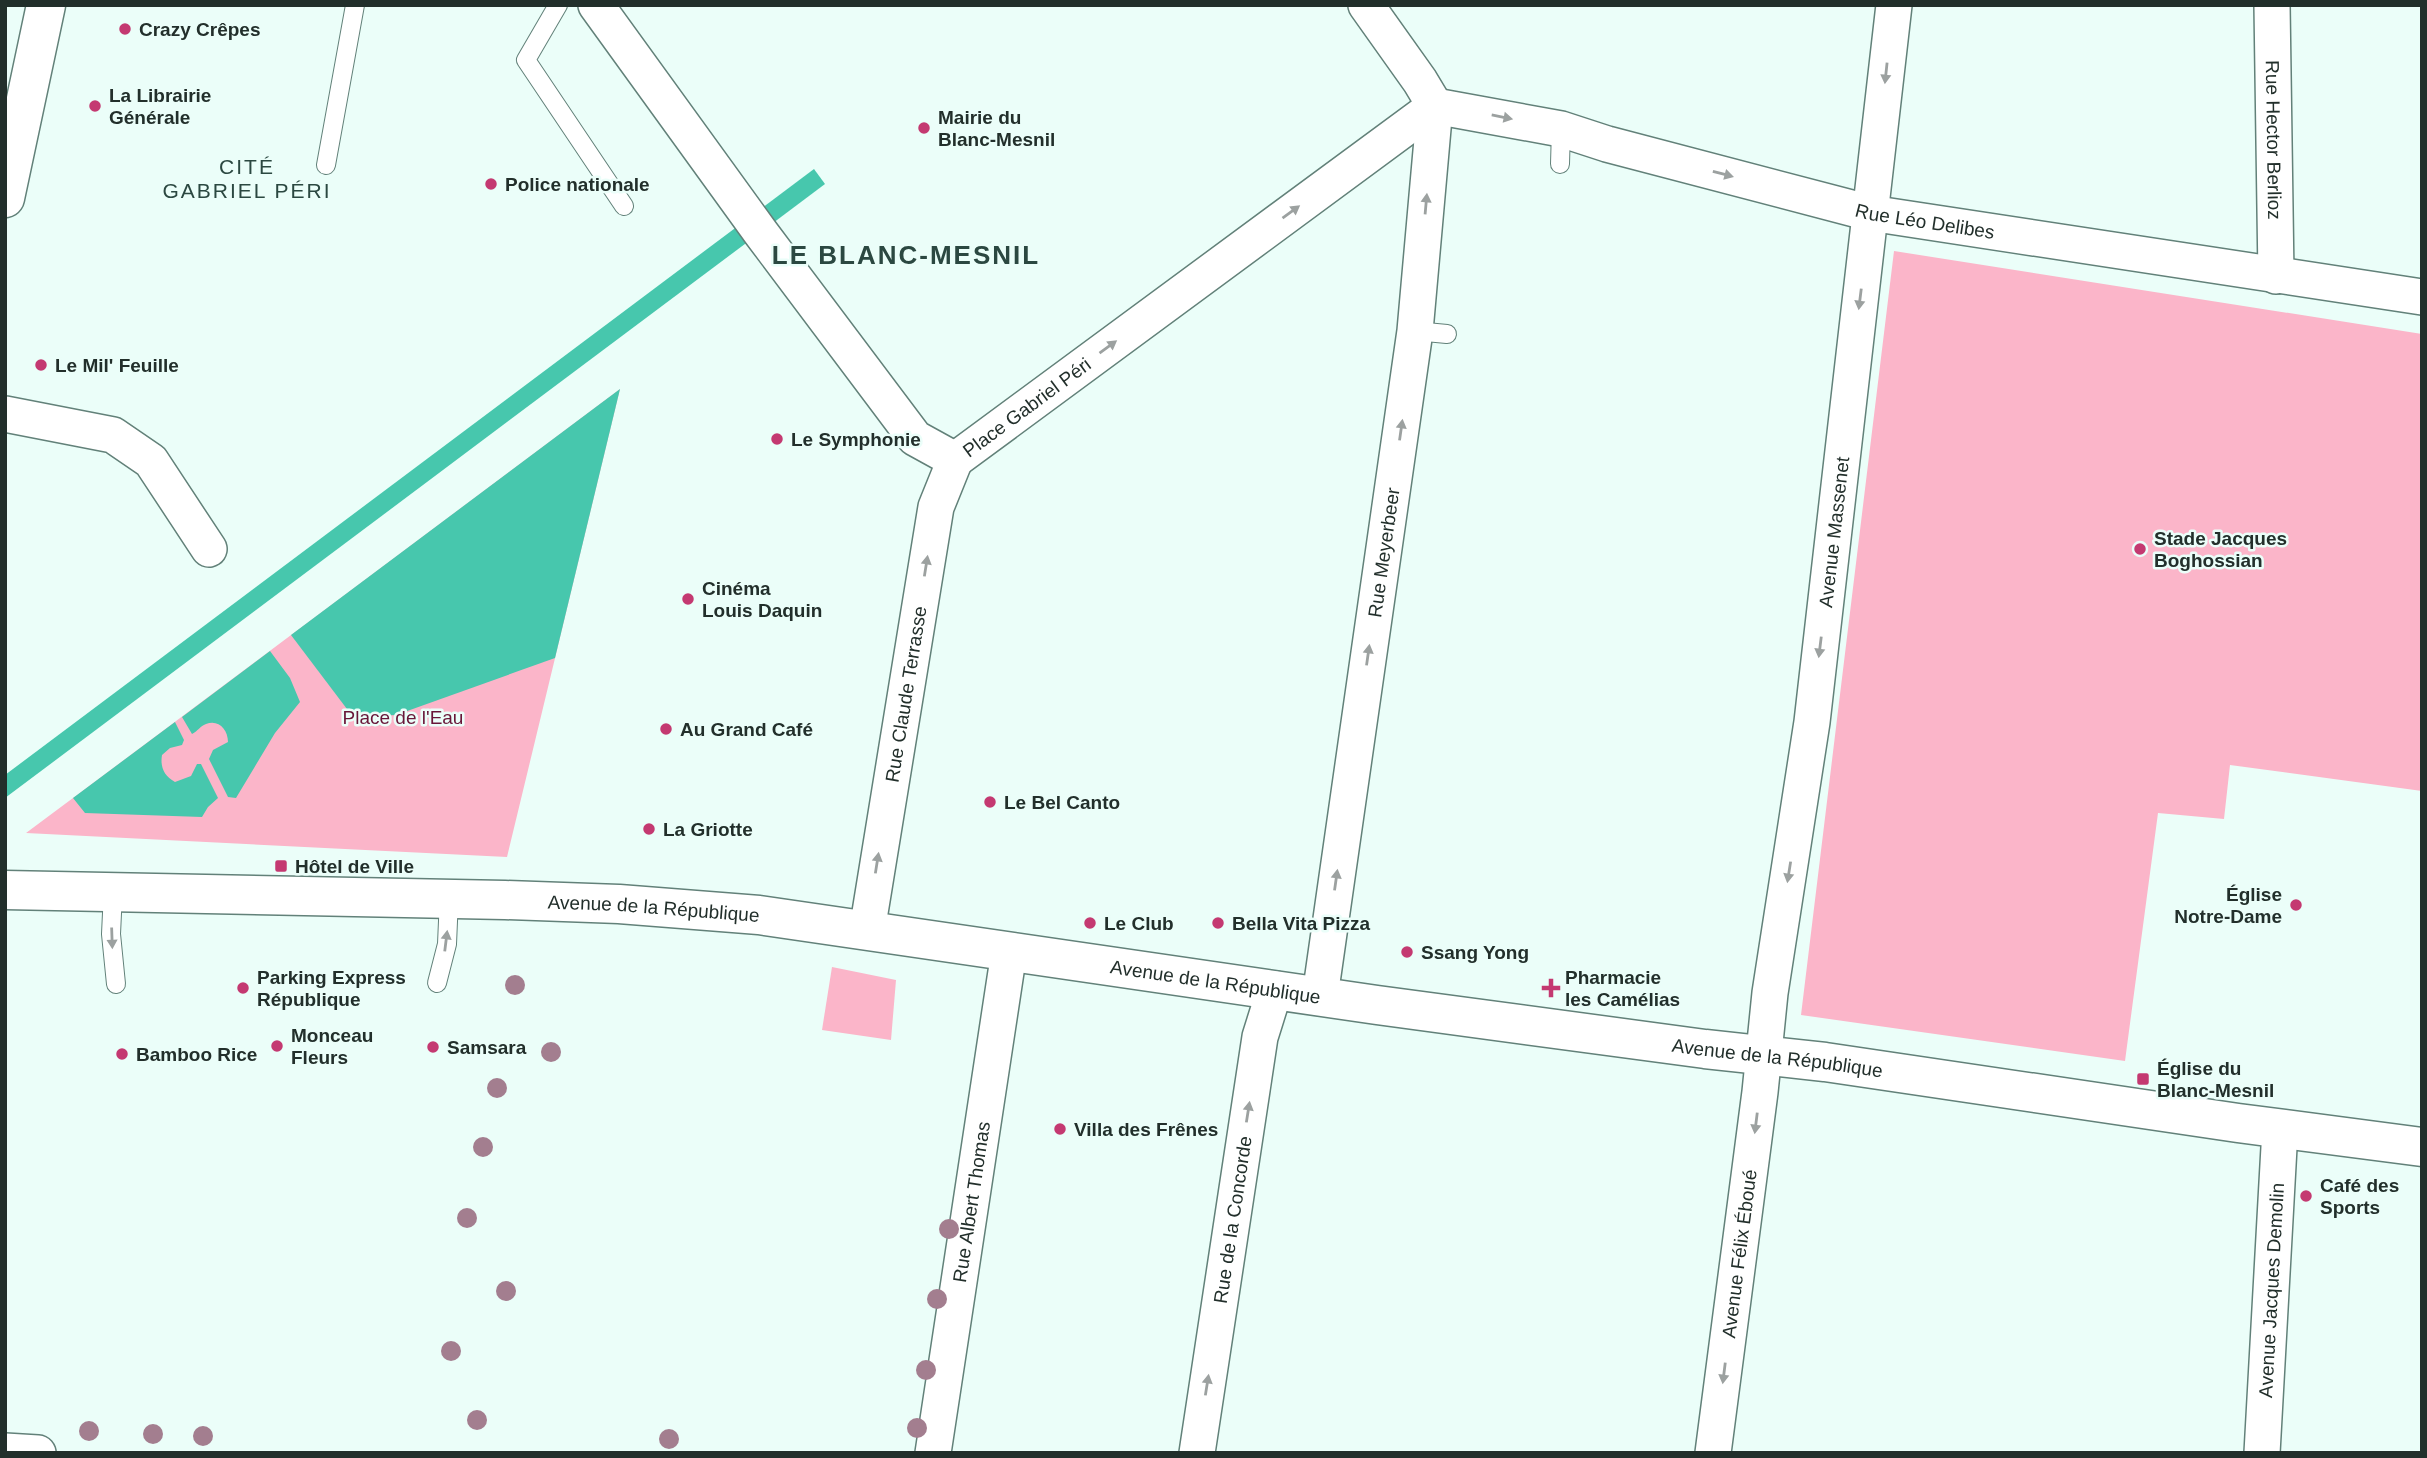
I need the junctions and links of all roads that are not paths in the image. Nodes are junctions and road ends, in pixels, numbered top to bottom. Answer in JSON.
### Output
{"nodes":[{"id":1,"x":46,"y":5,"type":"edge"},
{"id":2,"x":355,"y":5,"type":"edge"},
{"id":3,"x":558,"y":5,"type":"edge"},
{"id":4,"x":596,"y":5,"type":"edge"},
{"id":5,"x":1366,"y":5,"type":"edge"},
{"id":6,"x":1894,"y":5,"type":"edge"},
{"id":7,"x":2272,"y":5,"type":"edge"},
{"id":8,"x":1435,"y":106,"type":"junction"},
{"id":9,"x":1561,"y":129,"type":"junction"},
{"id":10,"x":1560,"y":164,"type":"dead end"},
{"id":11,"x":326,"y":165,"type":"dead end"},
{"id":12,"x":5,"y":198,"type":"edge"},
{"id":13,"x":624,"y":206,"type":"dead end"},
{"id":14,"x":1870,"y":213,"type":"junction"},
{"id":15,"x":2276,"y":276,"type":"junction"},
{"id":16,"x":2422,"y":297,"type":"edge"},
{"id":17,"x":5,"y":414,"type":"edge"},
{"id":18,"x":955,"y":460,"type":"junction"},
{"id":19,"x":209,"y":549,"type":"dead end"},
{"id":20,"x":5,"y":890,"type":"edge"},
{"id":21,"x":113,"y":892,"type":"junction"},
{"id":22,"x":449,"y":898,"type":"junction"},
{"id":23,"x":867,"y":931,"type":"junction"},
{"id":24,"x":1009,"y":952,"type":"junction"},
{"id":25,"x":116,"y":984,"type":"dead end"},
{"id":26,"x":437,"y":984,"type":"dead end"},
{"id":27,"x":1275,"y":989,"type":"junction"},
{"id":28,"x":1320,"y":996,"type":"junction"},
{"id":29,"x":1764,"y":1055,"type":"junction"},
{"id":30,"x":2280,"y":1129,"type":"junction"},
{"id":31,"x":2422,"y":1147,"type":"edge"},
{"id":32,"x":5,"y":1451,"type":"edge"},
{"id":33,"x":38,"y":1453,"type":"edge"},
{"id":34,"x":933,"y":1453,"type":"edge"},
{"id":35,"x":1197,"y":1453,"type":"edge"},
{"id":36,"x":1713,"y":1453,"type":"edge"},
{"id":37,"x":2262,"y":1453,"type":"edge"}],
"edges":[{"from":1,"to":12,"type":"main road"},
{"from":2,"to":11,"type":"lane"},
{"from":3,"to":13,"type":"lane"},
{"from":4,"to":18,"type":"street","name":"Place Gabriel Péri"},
{"from":5,"to":8,"type":"street"},
{"from":6,"to":14,"type":"street","name":"Avenue Massenet","one_way":true},
{"from":7,"to":15,"type":"street","name":"Rue Hector Berlioz"},
{"from":8,"to":9,"type":"street","name":"Rue Léo Delibes","one_way":true},
{"from":18,"to":8,"type":"street","name":"Place Gabriel Péri","one_way":true},
{"from":28,"to":8,"type":"street","name":"Rue Meyerbeer","one_way":true},
{"from":9,"to":10,"type":"lane"},
{"from":9,"to":14,"type":"street","name":"Rue Léo Delibes","one_way":true},
{"from":14,"to":15,"type":"street","name":"Rue Léo Delibes"},
{"from":14,"to":29,"type":"street","name":"Avenue Massenet","one_way":true},
{"from":15,"to":16,"type":"street","name":"Rue Léo Delibes"},
{"from":17,"to":19,"type":"street"},
{"from":23,"to":18,"type":"street","name":"Rue Claude Terrasse","one_way":true},
{"from":20,"to":21,"type":"main road","name":"Avenue de la République"},
{"from":21,"to":22,"type":"main road","name":"Avenue de la République"},
{"from":21,"to":25,"type":"lane","one_way":true},
{"from":22,"to":23,"type":"main road","name":"Avenue de la République"},
{"from":26,"to":22,"type":"lane","one_way":true},
{"from":23,"to":24,"type":"main road","name":"Avenue de la République"},
{"from":24,"to":27,"type":"main road","name":"Avenue de la République"},
{"from":24,"to":34,"type":"street","name":"Rue Albert Thomas"},
{"from":27,"to":28,"type":"main road","name":"Avenue de la République"},
{"from":35,"to":27,"type":"street","name":"Rue de la Concorde","one_way":true},
{"from":28,"to":29,"type":"main road","name":"Avenue de la République"},
{"from":29,"to":30,"type":"main road","name":"Avenue de la République"},
{"from":29,"to":36,"type":"street","name":"Avenue Félix Éboué","one_way":true},
{"from":30,"to":31,"type":"main road","name":"Avenue de la République"},
{"from":30,"to":37,"type":"street","name":"Avenue Jacques Demolin"},
{"from":32,"to":33,"type":"street"}]}
